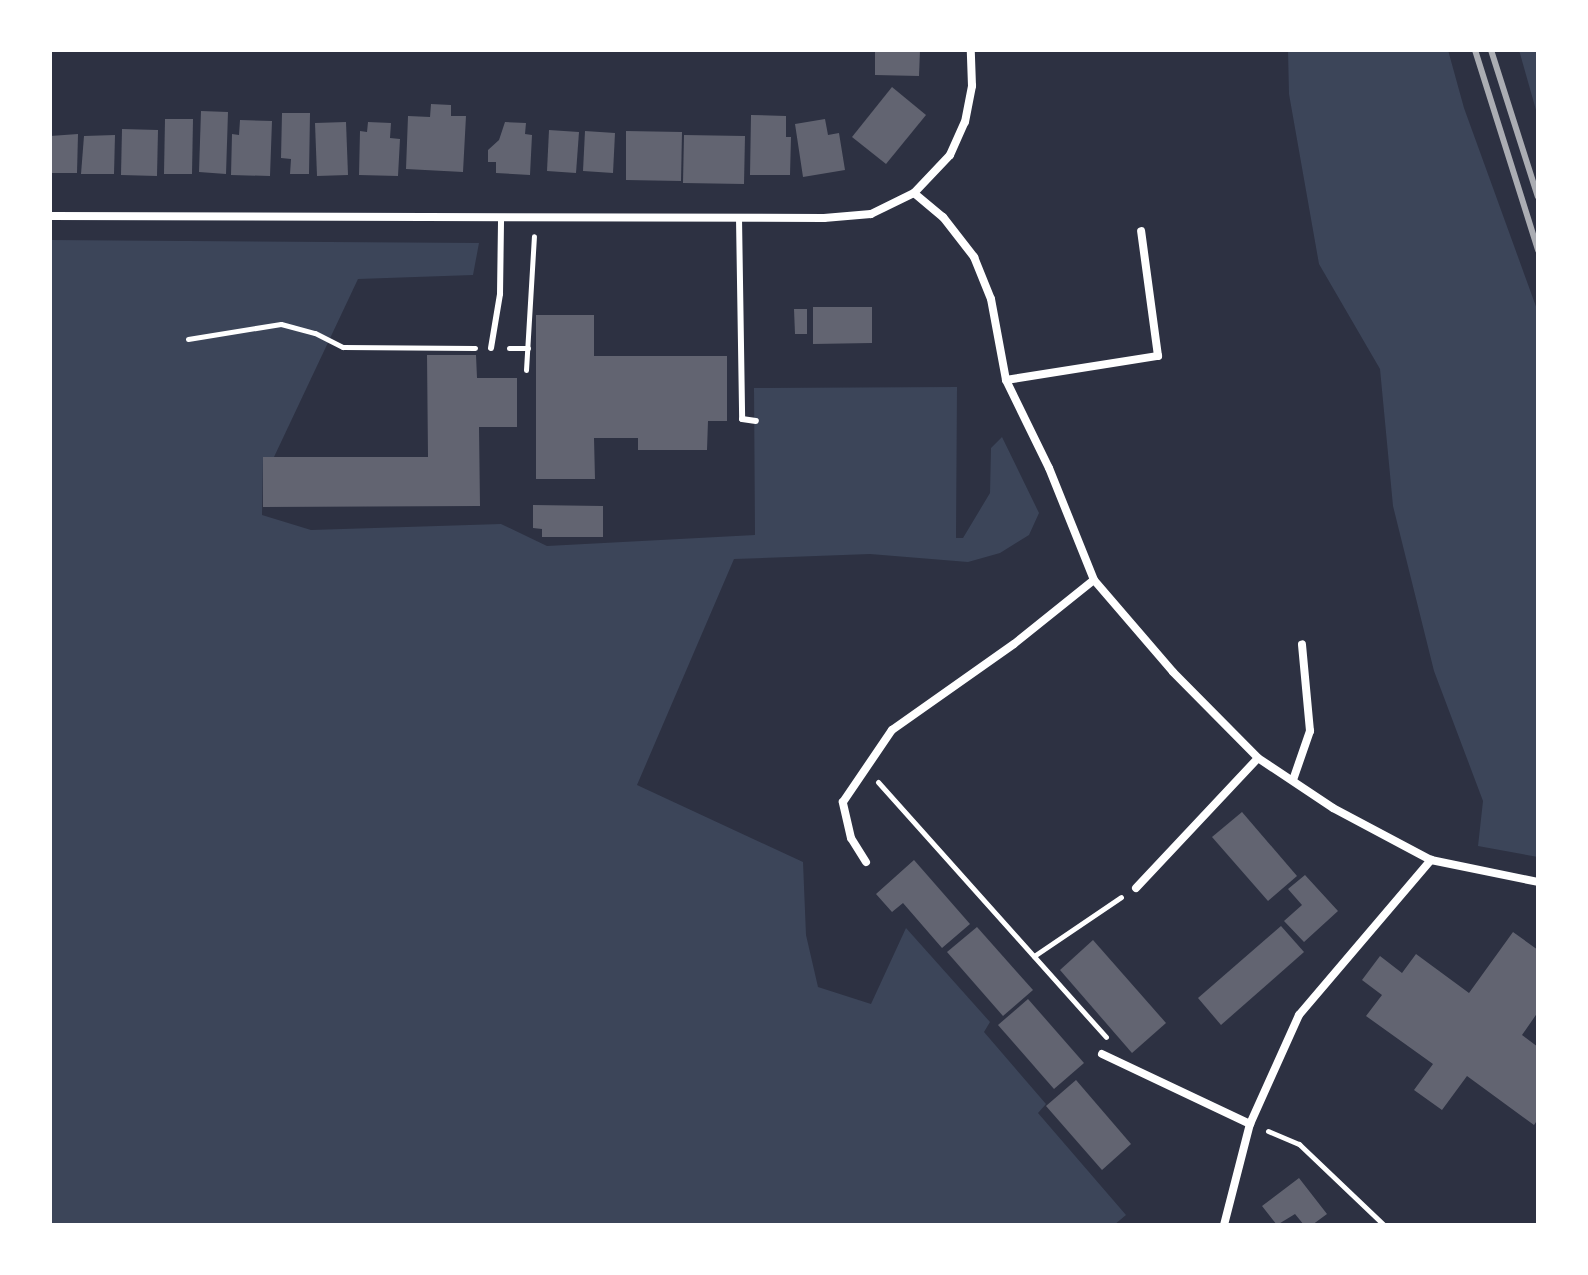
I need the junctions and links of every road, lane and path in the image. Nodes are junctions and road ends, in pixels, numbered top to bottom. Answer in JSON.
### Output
{"nodes":[{"id":1,"x":971,"y":50,"type":"edge"},
{"id":2,"x":914,"y":193,"type":"junction"},
{"id":3,"x":50,"y":216,"type":"edge"},
{"id":4,"x":739,"y":218,"type":"junction"},
{"id":5,"x":501,"y":219,"type":"junction"},
{"id":6,"x":535,"y":219,"type":"junction"},
{"id":7,"x":1141,"y":231,"type":"dead end"},
{"id":8,"x":188,"y":339,"type":"dead end"},
{"id":9,"x":491,"y":348,"type":"junction"},
{"id":10,"x":528,"y":348,"type":"junction"},
{"id":11,"x":526,"y":370,"type":"dead end"},
{"id":12,"x":1006,"y":380,"type":"junction"},
{"id":13,"x":756,"y":421,"type":"dead end"},
{"id":14,"x":1094,"y":580,"type":"junction"},
{"id":15,"x":1302,"y":644,"type":"dead end"},
{"id":16,"x":1258,"y":758,"type":"junction"},
{"id":17,"x":866,"y":769,"type":"junction"},
{"id":18,"x":1293,"y":780,"type":"junction"},
{"id":19,"x":1431,"y":860,"type":"junction"},
{"id":20,"x":866,"y":862,"type":"dead end"},
{"id":21,"x":1538,"y":882,"type":"edge"},
{"id":22,"x":1136,"y":888,"type":"joint"},
{"id":23,"x":1034,"y":956,"type":"junction"},
{"id":24,"x":1102,"y":1054,"type":"dead end"},
{"id":25,"x":1136,"y":1070,"type":"junction"},
{"id":26,"x":1250,"y":1124,"type":"junction"},
{"id":27,"x":1224,"y":1225,"type":"edge"},
{"id":28,"x":1384,"y":1225,"type":"edge"}],
"edges":[{"from":1,"to":2,"type":"street"},
{"from":2,"to":4,"type":"street"},
{"from":2,"to":12,"type":"street"},
{"from":3,"to":5,"type":"street"},
{"from":4,"to":6,"type":"street"},
{"from":4,"to":13,"type":"lane"},
{"from":5,"to":6,"type":"street"},
{"from":5,"to":9,"type":"lane"},
{"from":6,"to":10,"type":"path"},
{"from":7,"to":12,"type":"street"},
{"from":8,"to":9,"type":"path"},
{"from":9,"to":10,"type":"path"},
{"from":10,"to":11,"type":"path"},
{"from":12,"to":14,"type":"street"},
{"from":14,"to":16,"type":"street"},
{"from":14,"to":17,"type":"street"},
{"from":15,"to":18,"type":"street"},
{"from":16,"to":18,"type":"street"},
{"from":16,"to":22,"type":"street"},
{"from":17,"to":20,"type":"street"},
{"from":17,"to":23,"type":"path"},
{"from":18,"to":19,"type":"street"},
{"from":19,"to":21,"type":"street"},
{"from":19,"to":26,"type":"street"},
{"from":22,"to":23,"type":"path"},
{"from":23,"to":25,"type":"path"},
{"from":24,"to":25,"type":"street"},
{"from":25,"to":26,"type":"street"},
{"from":26,"to":27,"type":"street"},
{"from":26,"to":28,"type":"path"}]}
